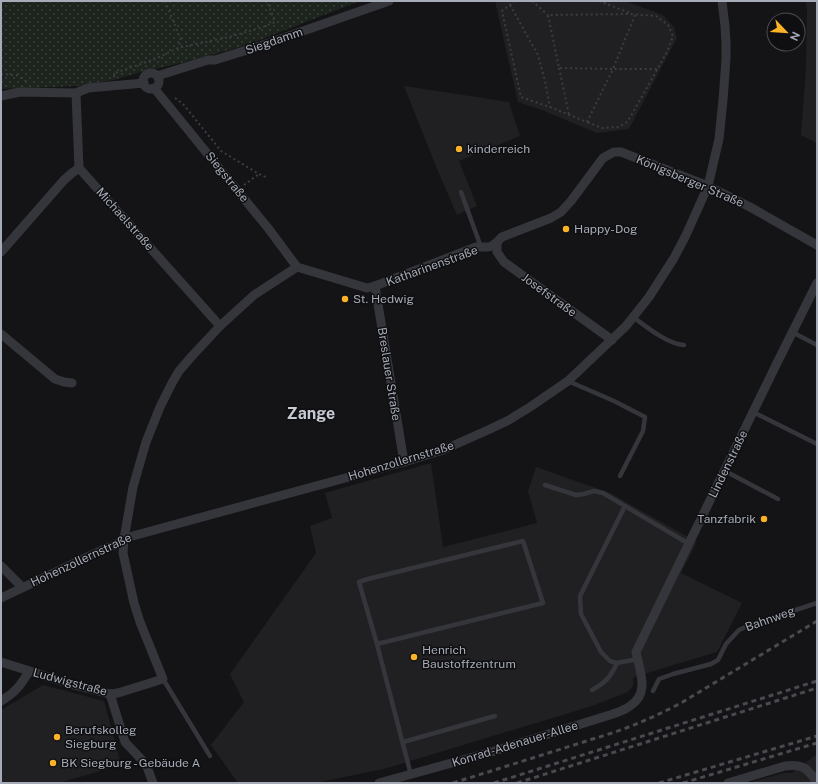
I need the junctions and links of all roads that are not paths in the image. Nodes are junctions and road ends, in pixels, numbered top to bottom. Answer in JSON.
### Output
{"nodes":[{"id":1,"x":389,"y":1,"type":"edge"},
{"id":2,"x":722,"y":1,"type":"edge"},
{"id":3,"x":157,"y":76,"type":"junction"},
{"id":4,"x":144,"y":83,"type":"junction"},
{"id":5,"x":154,"y":88,"type":"junction"},
{"id":6,"x":76,"y":93,"type":"junction"},
{"id":7,"x":1,"y":96,"type":"edge"},
{"id":8,"x":603,"y":158,"type":"joint"},
{"id":9,"x":80,"y":168,"type":"junction"},
{"id":10,"x":708,"y":186,"type":"junction"},
{"id":11,"x":461,"y":192,"type":"dead end"},
{"id":12,"x":497,"y":243,"type":"junction"},
{"id":13,"x":817,"y":245,"type":"edge"},
{"id":14,"x":481,"y":247,"type":"junction"},
{"id":15,"x":1,"y":252,"type":"edge"},
{"id":16,"x":297,"y":268,"type":"junction"},
{"id":17,"x":817,"y":283,"type":"edge"},
{"id":18,"x":375,"y":286,"type":"junction"},
{"id":19,"x":633,"y":317,"type":"junction"},
{"id":20,"x":220,"y":326,"type":"junction"},
{"id":21,"x":792,"y":332,"type":"junction"},
{"id":22,"x":1,"y":334,"type":"edge"},
{"id":23,"x":612,"y":340,"type":"junction"},
{"id":24,"x":684,"y":345,"type":"dead end"},
{"id":25,"x":817,"y":345,"type":"edge"},
{"id":26,"x":568,"y":381,"type":"junction"},
{"id":27,"x":72,"y":383,"type":"dead end"},
{"id":28,"x":753,"y":412,"type":"junction"},
{"id":29,"x":817,"y":444,"type":"edge"},
{"id":30,"x":404,"y":462,"type":"junction"},
{"id":31,"x":725,"y":471,"type":"junction"},
{"id":32,"x":620,"y":476,"type":"dead end"},
{"id":33,"x":545,"y":485,"type":"dead end"},
{"id":34,"x":778,"y":499,"type":"dead end"},
{"id":35,"x":625,"y":506,"type":"junction"},
{"id":36,"x":124,"y":539,"type":"junction"},
{"id":37,"x":689,"y":544,"type":"junction"},
{"id":38,"x":1,"y":566,"type":"edge"},
{"id":39,"x":22,"y":587,"type":"junction"},
{"id":40,"x":1,"y":598,"type":"edge"},
{"id":41,"x":817,"y":603,"type":"edge"},
{"id":42,"x":377,"y":644,"type":"junction"},
{"id":43,"x":638,"y":659,"type":"junction"},
{"id":44,"x":1,"y":662,"type":"edge"},
{"id":45,"x":617,"y":663,"type":"junction"},
{"id":46,"x":29,"y":671,"type":"junction"},
{"id":47,"x":162,"y":679,"type":"junction"},
{"id":48,"x":592,"y":690,"type":"dead end"},
{"id":49,"x":653,"y":690,"type":"dead end"},
{"id":50,"x":642,"y":691,"type":"joint"},
{"id":51,"x":110,"y":694,"type":"junction"},
{"id":52,"x":1,"y":701,"type":"edge"},
{"id":53,"x":495,"y":716,"type":"dead end"},
{"id":54,"x":403,"y":742,"type":"junction"},
{"id":55,"x":210,"y":756,"type":"dead end"},
{"id":56,"x":411,"y":774,"type":"junction"},
{"id":57,"x":817,"y":782,"type":"edge"},
{"id":58,"x":153,"y":783,"type":"edge"},
{"id":59,"x":379,"y":783,"type":"edge"},
{"id":60,"x":728,"y":783,"type":"edge"}],
"edges":[{"from":1,"to":3,"type":"street","name":"Siegdamm"},
{"from":2,"to":10,"type":"street","name":"Hohenzollernstraße"},
{"from":3,"to":4,"type":"street"},
{"from":3,"to":5,"type":"street"},
{"from":4,"to":5,"type":"street"},
{"from":4,"to":6,"type":"street"},
{"from":5,"to":16,"type":"street","name":"Siegstraße"},
{"from":6,"to":7,"type":"street"},
{"from":6,"to":9,"type":"street"},
{"from":8,"to":10,"type":"street","name":"Königsberger Straße"},
{"from":8,"to":12,"type":"street","name":"Katharinenstraße"},
{"from":9,"to":15,"type":"street"},
{"from":9,"to":20,"type":"street","name":"Michaelstraße"},
{"from":10,"to":13,"type":"street","name":"Königsberger Straße"},
{"from":10,"to":19,"type":"street","name":"Hohenzollernstraße"},
{"from":11,"to":14,"type":"lane"},
{"from":12,"to":14,"type":"street","name":"Katharinenstraße"},
{"from":12,"to":23,"type":"street","name":"Josefstraße"},
{"from":14,"to":18,"type":"street","name":"Katharinenstraße"},
{"from":16,"to":18,"type":"street","name":"Katharinenstraße"},
{"from":16,"to":20,"type":"street"},
{"from":17,"to":21,"type":"street","name":"Lindenstraße"},
{"from":18,"to":30,"type":"street","name":"Breslauer Straße"},
{"from":19,"to":23,"type":"street","name":"Hohenzollernstraße"},
{"from":19,"to":24,"type":"lane"},
{"from":20,"to":36,"type":"street"},
{"from":21,"to":25,"type":"lane"},
{"from":21,"to":28,"type":"street","name":"Lindenstraße"},
{"from":22,"to":27,"type":"street"},
{"from":23,"to":26,"type":"street","name":"Hohenzollernstraße"},
{"from":26,"to":30,"type":"street","name":"Hohenzollernstraße"},
{"from":26,"to":32,"type":"lane"},
{"from":28,"to":29,"type":"lane"},
{"from":28,"to":31,"type":"street","name":"Lindenstraße"},
{"from":30,"to":36,"type":"street","name":"Hohenzollernstraße"},
{"from":31,"to":34,"type":"lane"},
{"from":31,"to":37,"type":"street","name":"Lindenstraße"},
{"from":33,"to":35,"type":"lane"},
{"from":35,"to":37,"type":"lane"},
{"from":35,"to":45,"type":"lane"},
{"from":36,"to":39,"type":"street","name":"Hohenzollernstraße"},
{"from":36,"to":47,"type":"street"},
{"from":37,"to":43,"type":"street","name":"Lindenstraße"},
{"from":38,"to":39,"type":"street"},
{"from":39,"to":40,"type":"street","name":"Hohenzollernstraße"},
{"from":41,"to":49,"type":"lane","name":"Bahnweg"},
{"from":42,"to":42,"type":"lane"},
{"from":42,"to":54,"type":"lane"},
{"from":43,"to":45,"type":"lane"},
{"from":43,"to":50,"type":"street","name":"Lindenstraße"},
{"from":44,"to":46,"type":"street","name":"Ludwigstraße"},
{"from":45,"to":48,"type":"lane"},
{"from":46,"to":51,"type":"street","name":"Ludwigstraße"},
{"from":46,"to":52,"type":"street"},
{"from":47,"to":51,"type":"street","name":"Ludwigstraße"},
{"from":47,"to":55,"type":"lane"},
{"from":50,"to":56,"type":"street","name":"Konrad-Adenauer-Allee"},
{"from":51,"to":58,"type":"street"},
{"from":53,"to":54,"type":"lane"},
{"from":54,"to":56,"type":"lane"},
{"from":56,"to":59,"type":"street","name":"Konrad-Adenauer-Allee"},
{"from":57,"to":60,"type":"street"}]}
